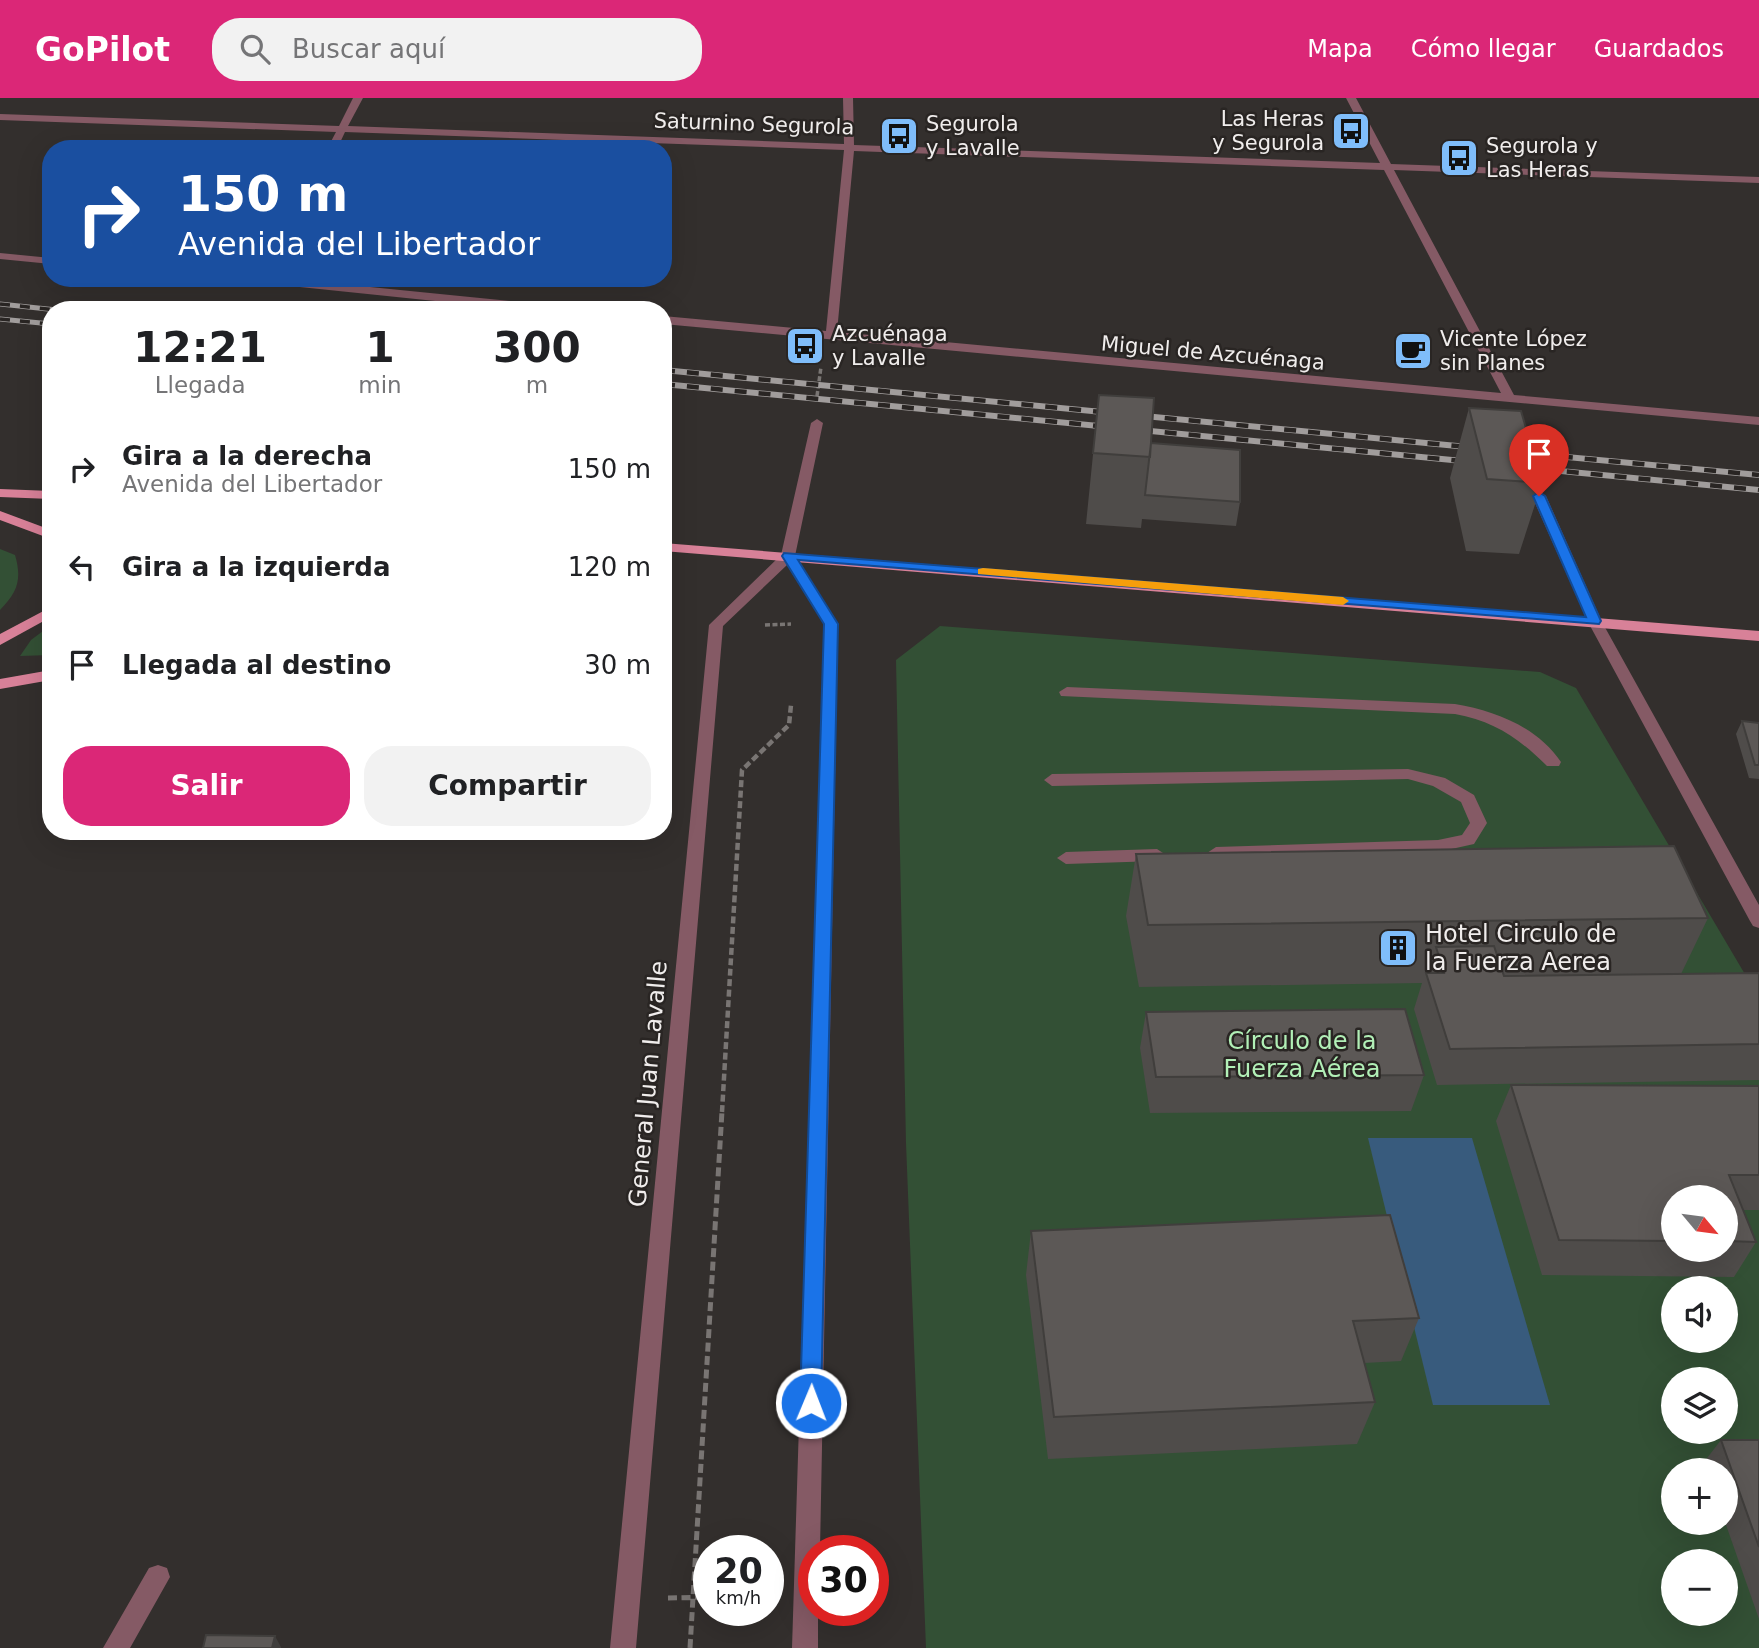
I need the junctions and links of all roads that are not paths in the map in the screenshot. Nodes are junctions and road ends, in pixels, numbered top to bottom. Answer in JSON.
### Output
{"nodes":[{"id":1,"x":358,"y":98,"type":"edge"},
{"id":2,"x":848,"y":98,"type":"edge"},
{"id":3,"x":1351,"y":98,"type":"edge"},
{"id":4,"x":0,"y":117,"type":"edge"},
{"id":5,"x":341,"y":130,"type":"junction"},
{"id":6,"x":336,"y":140,"type":"edge"},
{"id":7,"x":658,"y":140,"type":"edge"},
{"id":8,"x":672,"y":140,"type":"edge"},
{"id":9,"x":849,"y":146,"type":"junction"},
{"id":10,"x":1387,"y":165,"type":"junction"},
{"id":11,"x":1759,"y":180,"type":"edge"},
{"id":12,"x":0,"y":256,"type":"edge"},
{"id":13,"x":42,"y":260,"type":"edge"},
{"id":14,"x":343,"y":287,"type":"edge"},
{"id":15,"x":476,"y":301,"type":"edge"},
{"id":16,"x":672,"y":321,"type":"edge"},
{"id":17,"x":831,"y":337,"type":"junction"},
{"id":18,"x":1510,"y":398,"type":"junction"},
{"id":19,"x":1759,"y":421,"type":"edge"},
{"id":20,"x":817,"y":423,"type":"road end"},
{"id":21,"x":0,"y":493,"type":"edge"},
{"id":22,"x":42,"y":495,"type":"edge"},
{"id":23,"x":1539,"y":496,"type":"edge"},
{"id":24,"x":0,"y":515,"type":"edge"},
{"id":25,"x":42,"y":531,"type":"edge"},
{"id":26,"x":672,"y":548,"type":"edge"},
{"id":27,"x":788,"y":556,"type":"junction"},
{"id":28,"x":42,"y":616,"type":"edge"},
{"id":29,"x":1595,"y":621,"type":"junction"},
{"id":30,"x":1759,"y":636,"type":"edge"},
{"id":31,"x":0,"y":640,"type":"edge"},
{"id":32,"x":42,"y":677,"type":"edge"},
{"id":33,"x":0,"y":684,"type":"edge"},
{"id":34,"x":1067,"y":692,"type":"dead end"},
{"id":35,"x":1553,"y":762,"type":"dead end"},
{"id":36,"x":1052,"y":780,"type":"dead end"},
{"id":37,"x":1204,"y":854,"type":"edge"},
{"id":38,"x":1176,"y":855,"type":"edge"},
{"id":39,"x":1066,"y":858,"type":"dead end"},
{"id":40,"x":1759,"y":921,"type":"edge"},
{"id":41,"x":158,"y":1577,"type":"dead end"},
{"id":42,"x":116,"y":1648,"type":"edge"},
{"id":43,"x":623,"y":1648,"type":"edge"},
{"id":44,"x":805,"y":1648,"type":"edge"}],
"edges":[{"from":1,"to":5,"type":"street"},
{"from":2,"to":9,"type":"street"},
{"from":3,"to":10,"type":"street"},
{"from":4,"to":5,"type":"street","name":"Saturnino Segurola"},
{"from":5,"to":6,"type":"street"},
{"from":5,"to":7,"type":"street","name":"Saturnino Segurola"},
{"from":8,"to":9,"type":"street","name":"Saturnino Segurola"},
{"from":9,"to":10,"type":"street","name":"Saturnino Segurola"},
{"from":9,"to":17,"type":"street"},
{"from":10,"to":11,"type":"street","name":"Saturnino Segurola"},
{"from":10,"to":18,"type":"street"},
{"from":12,"to":13,"type":"street"},
{"from":14,"to":15,"type":"street"},
{"from":16,"to":17,"type":"street","name":"Miguel de Azcuénaga"},
{"from":17,"to":18,"type":"street","name":"Miguel de Azcuénaga"},
{"from":18,"to":19,"type":"street","name":"Miguel de Azcuénaga"},
{"from":20,"to":27,"type":"street"},
{"from":21,"to":22,"type":"main road"},
{"from":23,"to":29,"type":"street"},
{"from":24,"to":25,"type":"main road"},
{"from":26,"to":27,"type":"main road"},
{"from":27,"to":29,"type":"main road"},
{"from":27,"to":43,"type":"street","name":"General Juan Lavalle"},
{"from":27,"to":44,"type":"street"},
{"from":28,"to":31,"type":"main road"},
{"from":29,"to":30,"type":"main road"},
{"from":29,"to":40,"type":"street"},
{"from":32,"to":33,"type":"main road"},
{"from":34,"to":35,"type":"street"},
{"from":36,"to":37,"type":"street"},
{"from":38,"to":39,"type":"street"},
{"from":41,"to":42,"type":"street"}]}
